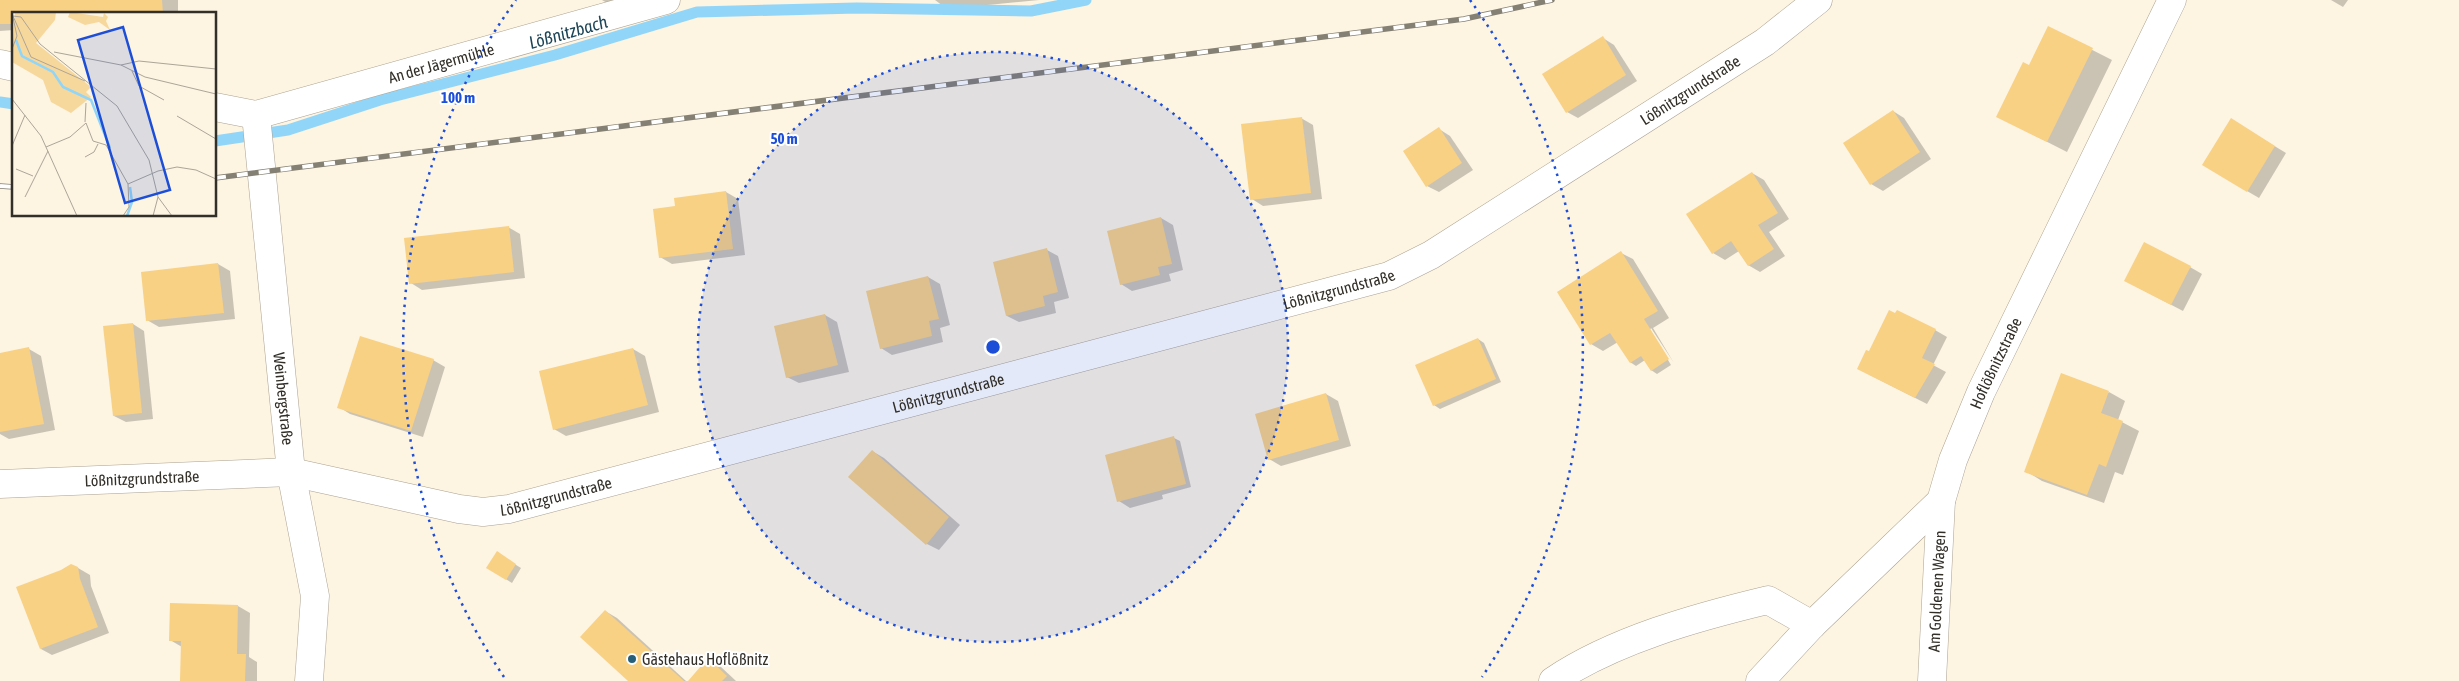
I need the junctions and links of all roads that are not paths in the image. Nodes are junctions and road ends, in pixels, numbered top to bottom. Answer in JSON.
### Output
{"nodes":[{"id":1,"x":666,"y":0,"type":"edge"},
{"id":2,"x":1800,"y":0,"type":"edge"},
{"id":3,"x":1818,"y":0,"type":"edge"},
{"id":4,"x":2172,"y":0,"type":"edge"},
{"id":5,"x":1765,"y":42,"type":"junction"},
{"id":6,"x":216,"y":107,"type":"edge"},
{"id":7,"x":256,"y":117,"type":"junction"},
{"id":8,"x":291,"y":472,"type":"junction"},
{"id":9,"x":0,"y":484,"type":"edge"},
{"id":10,"x":1941,"y":501,"type":"junction"},
{"id":11,"x":1812,"y":626,"type":"junction"},
{"id":12,"x":309,"y":681,"type":"edge"},
{"id":13,"x":1553,"y":681,"type":"edge"},
{"id":14,"x":1760,"y":681,"type":"edge"},
{"id":15,"x":1932,"y":681,"type":"edge"}],
"edges":[{"from":1,"to":7,"type":"street","name":"An der Jägermühle"},
{"from":2,"to":5,"type":"street"},
{"from":3,"to":5,"type":"street","name":"Lößnitzgrundstraße"},
{"from":4,"to":10,"type":"street","name":"Hoflößnitzstraße"},
{"from":5,"to":8,"type":"street","name":"Lößnitzgrundstraße"},
{"from":6,"to":7,"type":"street","name":"An der Jägermühle"},
{"from":7,"to":8,"type":"street","name":"Weinbergstraße"},
{"from":8,"to":9,"type":"street","name":"Lößnitzgrundstraße"},
{"from":8,"to":12,"type":"street","name":"Weinbergstraße"},
{"from":10,"to":11,"type":"street","name":"Hoflößnitzstraße"},
{"from":10,"to":15,"type":"street","name":"Am Goldenen Wagen"},
{"from":11,"to":13,"type":"street"},
{"from":11,"to":14,"type":"street","name":"Hoflößnitzstraße"}]}
